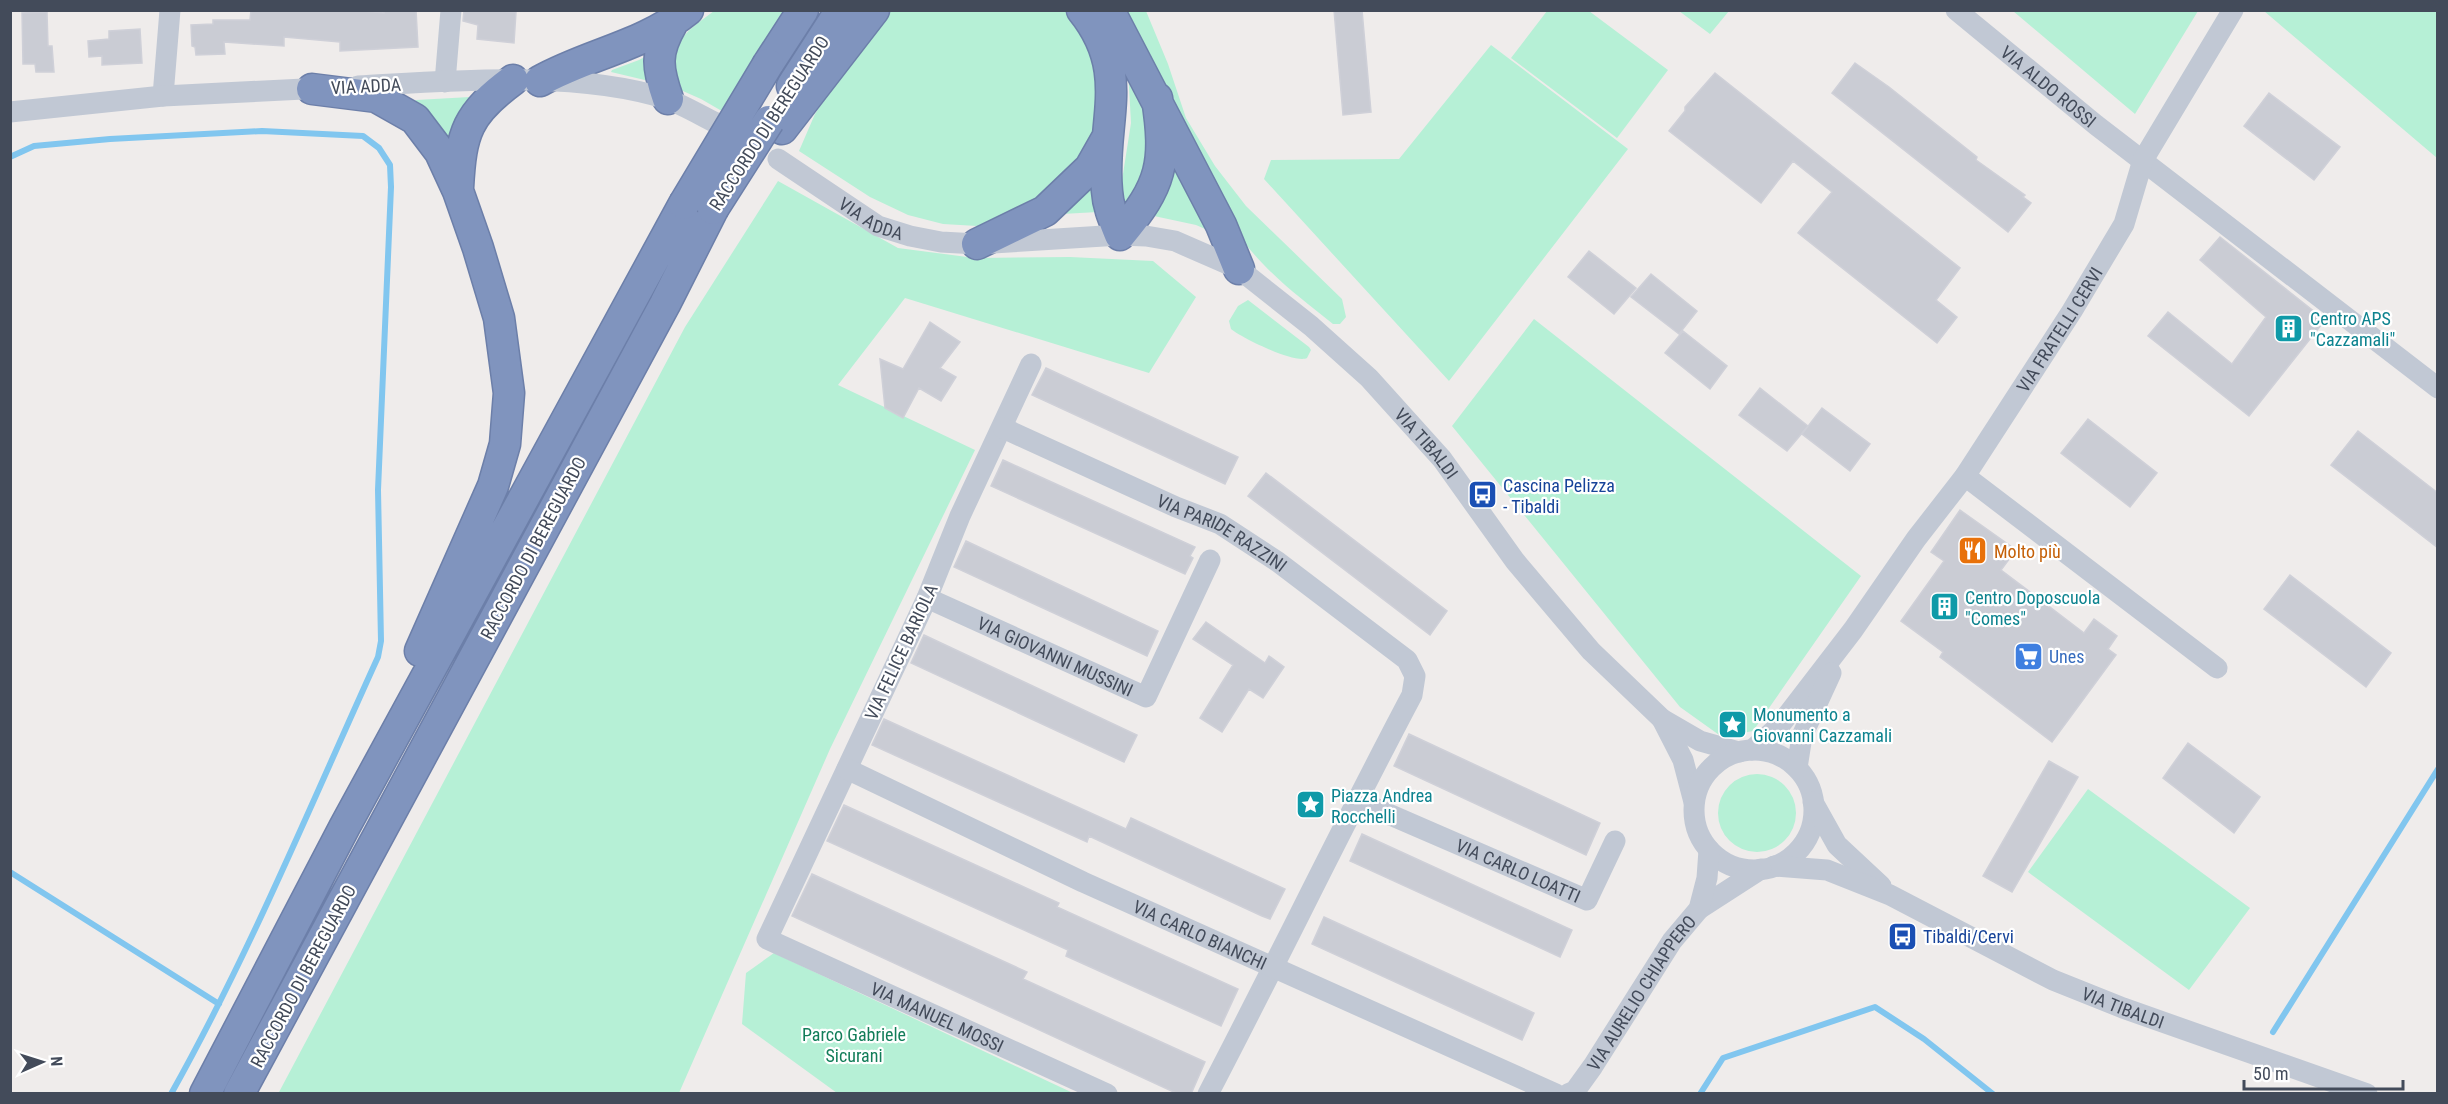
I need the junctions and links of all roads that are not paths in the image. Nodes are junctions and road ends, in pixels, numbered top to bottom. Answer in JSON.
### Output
{"nodes":[{"id":1,"x":170,"y":10,"type":"edge"},
{"id":2,"x":451,"y":10,"type":"edge"},
{"id":3,"x":803,"y":10,"type":"edge"},
{"id":4,"x":841,"y":10,"type":"edge"},
{"id":5,"x":874,"y":10,"type":"edge"},
{"id":6,"x":1082,"y":10,"type":"edge"},
{"id":7,"x":1109,"y":10,"type":"edge"},
{"id":8,"x":1956,"y":10,"type":"edge"},
{"id":9,"x":2233,"y":10,"type":"edge"},
{"id":10,"x":680,"y":17,"type":"edge"},
{"id":11,"x":526,"y":81,"type":"junction"},
{"id":12,"x":445,"y":82,"type":"junction"},
{"id":13,"x":312,"y":89,"type":"junction"},
{"id":14,"x":163,"y":96,"type":"junction"},
{"id":15,"x":1157,"y":98,"type":"junction"},
{"id":16,"x":668,"y":99,"type":"junction"},
{"id":17,"x":12,"y":112,"type":"edge"},
{"id":18,"x":716,"y":123,"type":"dead end"},
{"id":19,"x":775,"y":125,"type":"junction"},
{"id":20,"x":1110,"y":132,"type":"junction"},
{"id":21,"x":778,"y":159,"type":"dead end"},
{"id":22,"x":2143,"y":160,"type":"junction"},
{"id":23,"x":458,"y":191,"type":"junction"},
{"id":24,"x":708,"y":209,"type":"junction"},
{"id":25,"x":1119,"y":235,"type":"junction"},
{"id":26,"x":977,"y":244,"type":"junction"},
{"id":27,"x":1239,"y":269,"type":"junction"},
{"id":28,"x":1031,"y":364,"type":"dead end"},
{"id":29,"x":2438,"y":388,"type":"edge"},
{"id":30,"x":1003,"y":428,"type":"junction"},
{"id":31,"x":1965,"y":477,"type":"junction"},
{"id":32,"x":1210,"y":560,"type":"dead end"},
{"id":33,"x":927,"y":598,"type":"junction"},
{"id":34,"x":1852,"y":630,"type":"junction"},
{"id":35,"x":2217,"y":668,"type":"dead end"},
{"id":36,"x":1662,"y":719,"type":"junction"},
{"id":37,"x":1745,"y":751,"type":"junction"},
{"id":38,"x":1797,"y":768,"type":"junction"},
{"id":39,"x":847,"y":769,"type":"junction"},
{"id":40,"x":1356,"y":800,"type":"junction"},
{"id":41,"x":1813,"y":802,"type":"junction"},
{"id":42,"x":1694,"y":803,"type":"junction"},
{"id":43,"x":345,"y":826,"type":"junction"},
{"id":44,"x":1615,"y":841,"type":"dead end"},
{"id":45,"x":1709,"y":850,"type":"junction"},
{"id":46,"x":1768,"y":868,"type":"junction"},
{"id":47,"x":1890,"y":895,"type":"junction"},
{"id":48,"x":1699,"y":909,"type":"junction"},
{"id":49,"x":767,"y":939,"type":"joint"},
{"id":50,"x":1275,"y":966,"type":"junction"},
{"id":51,"x":205,"y":1094,"type":"edge"},
{"id":52,"x":239,"y":1094,"type":"edge"},
{"id":53,"x":1107,"y":1094,"type":"edge"},
{"id":54,"x":1208,"y":1094,"type":"edge"},
{"id":55,"x":1557,"y":1094,"type":"edge"},
{"id":56,"x":1568,"y":1094,"type":"edge"},
{"id":57,"x":2367,"y":1094,"type":"edge"}],
"edges":[{"from":1,"to":14,"type":"street"},
{"from":2,"to":12,"type":"street"},
{"from":3,"to":24,"type":"highway","name":"RACCORDO DI BEREGUARDO","bridge":true},
{"from":4,"to":19,"type":"highway","name":"RACCORDO DI BEREGUARDO"},
{"from":5,"to":19,"type":"highway"},
{"from":6,"to":20,"type":"highway"},
{"from":7,"to":15,"type":"highway"},
{"from":8,"to":22,"type":"street","name":"VIA ALDO ROSSI"},
{"from":9,"to":22,"type":"street","name":"VIA FRATELLI CERVI"},
{"from":10,"to":11,"type":"highway"},
{"from":10,"to":16,"type":"highway"},
{"from":11,"to":12,"type":"street","name":"VIA ADDA"},
{"from":11,"to":16,"type":"street","name":"VIA ADDA"},
{"from":11,"to":23,"type":"highway"},
{"from":12,"to":13,"type":"street","name":"VIA ADDA"},
{"from":13,"to":14,"type":"street","name":"VIA ADDA"},
{"from":13,"to":23,"type":"highway"},
{"from":14,"to":17,"type":"street","name":"VIA ADDA"},
{"from":15,"to":25,"type":"highway"},
{"from":15,"to":27,"type":"highway"},
{"from":16,"to":18,"type":"street","name":"VIA ADDA"},
{"from":19,"to":24,"type":"highway","name":"RACCORDO DI BEREGUARDO","bridge":true},
{"from":20,"to":25,"type":"highway"},
{"from":20,"to":26,"type":"highway"},
{"from":21,"to":26,"type":"street","name":"VIA ADDA"},
{"from":22,"to":29,"type":"street","name":"VIA ALDO ROSSI"},
{"from":22,"to":31,"type":"street","name":"VIA FRATELLI CERVI"},
{"from":23,"to":43,"type":"highway"},
{"from":24,"to":43,"type":"highway","name":"RACCORDO DI BEREGUARDO"},
{"from":24,"to":52,"type":"highway","name":"RACCORDO DI BEREGUARDO"},
{"from":25,"to":26,"type":"street","name":"VIA ADDA"},
{"from":25,"to":27,"type":"street","name":"VIA TIBALDI"},
{"from":27,"to":36,"type":"street","name":"VIA TIBALDI"},
{"from":28,"to":30,"type":"street","name":"VIA FELICE BARIOLA"},
{"from":30,"to":33,"type":"street","name":"VIA FELICE BARIOLA"},
{"from":30,"to":40,"type":"street","name":"VIA PARIDE RAZZINI"},
{"from":31,"to":34,"type":"street","name":"VIA FRATELLI CERVI"},
{"from":31,"to":35,"type":"street"},
{"from":32,"to":33,"type":"street","name":"VIA GIOVANNI MUSSINI"},
{"from":33,"to":39,"type":"street","name":"VIA FELICE BARIOLA"},
{"from":34,"to":37,"type":"street","name":"VIA FRATELLI CERVI"},
{"from":34,"to":38,"type":"street","name":"VIA FRATELLI CERVI"},
{"from":36,"to":37,"type":"street","name":"VIA TIBALDI"},
{"from":36,"to":42,"type":"street","name":"VIA TIBALDI"},
{"from":37,"to":38,"type":"street"},
{"from":37,"to":42,"type":"street"},
{"from":38,"to":41,"type":"street"},
{"from":39,"to":49,"type":"street","name":"VIA FELICE BARIOLA"},
{"from":39,"to":50,"type":"street","name":"VIA CARLO BIANCHI"},
{"from":40,"to":44,"type":"street","name":"VIA CARLO LOATTI"},
{"from":40,"to":50,"type":"street"},
{"from":41,"to":46,"type":"street"},
{"from":41,"to":47,"type":"street","name":"VIA TIBALDI"},
{"from":42,"to":45,"type":"street"},
{"from":43,"to":51,"type":"highway","name":"RACCORDO DI BEREGUARDO"},
{"from":45,"to":46,"type":"street"},
{"from":45,"to":48,"type":"street","name":"VIA AURELIO CHIAPPERO"},
{"from":46,"to":47,"type":"street","name":"VIA TIBALDI"},
{"from":46,"to":48,"type":"street"},
{"from":47,"to":57,"type":"street","name":"VIA TIBALDI"},
{"from":48,"to":56,"type":"street","name":"VIA AURELIO CHIAPPERO"},
{"from":49,"to":53,"type":"street","name":"VIA MANUEL MOSSI"},
{"from":50,"to":54,"type":"street"},
{"from":50,"to":55,"type":"street","name":"VIA CARLO BIANCHI"}]}
